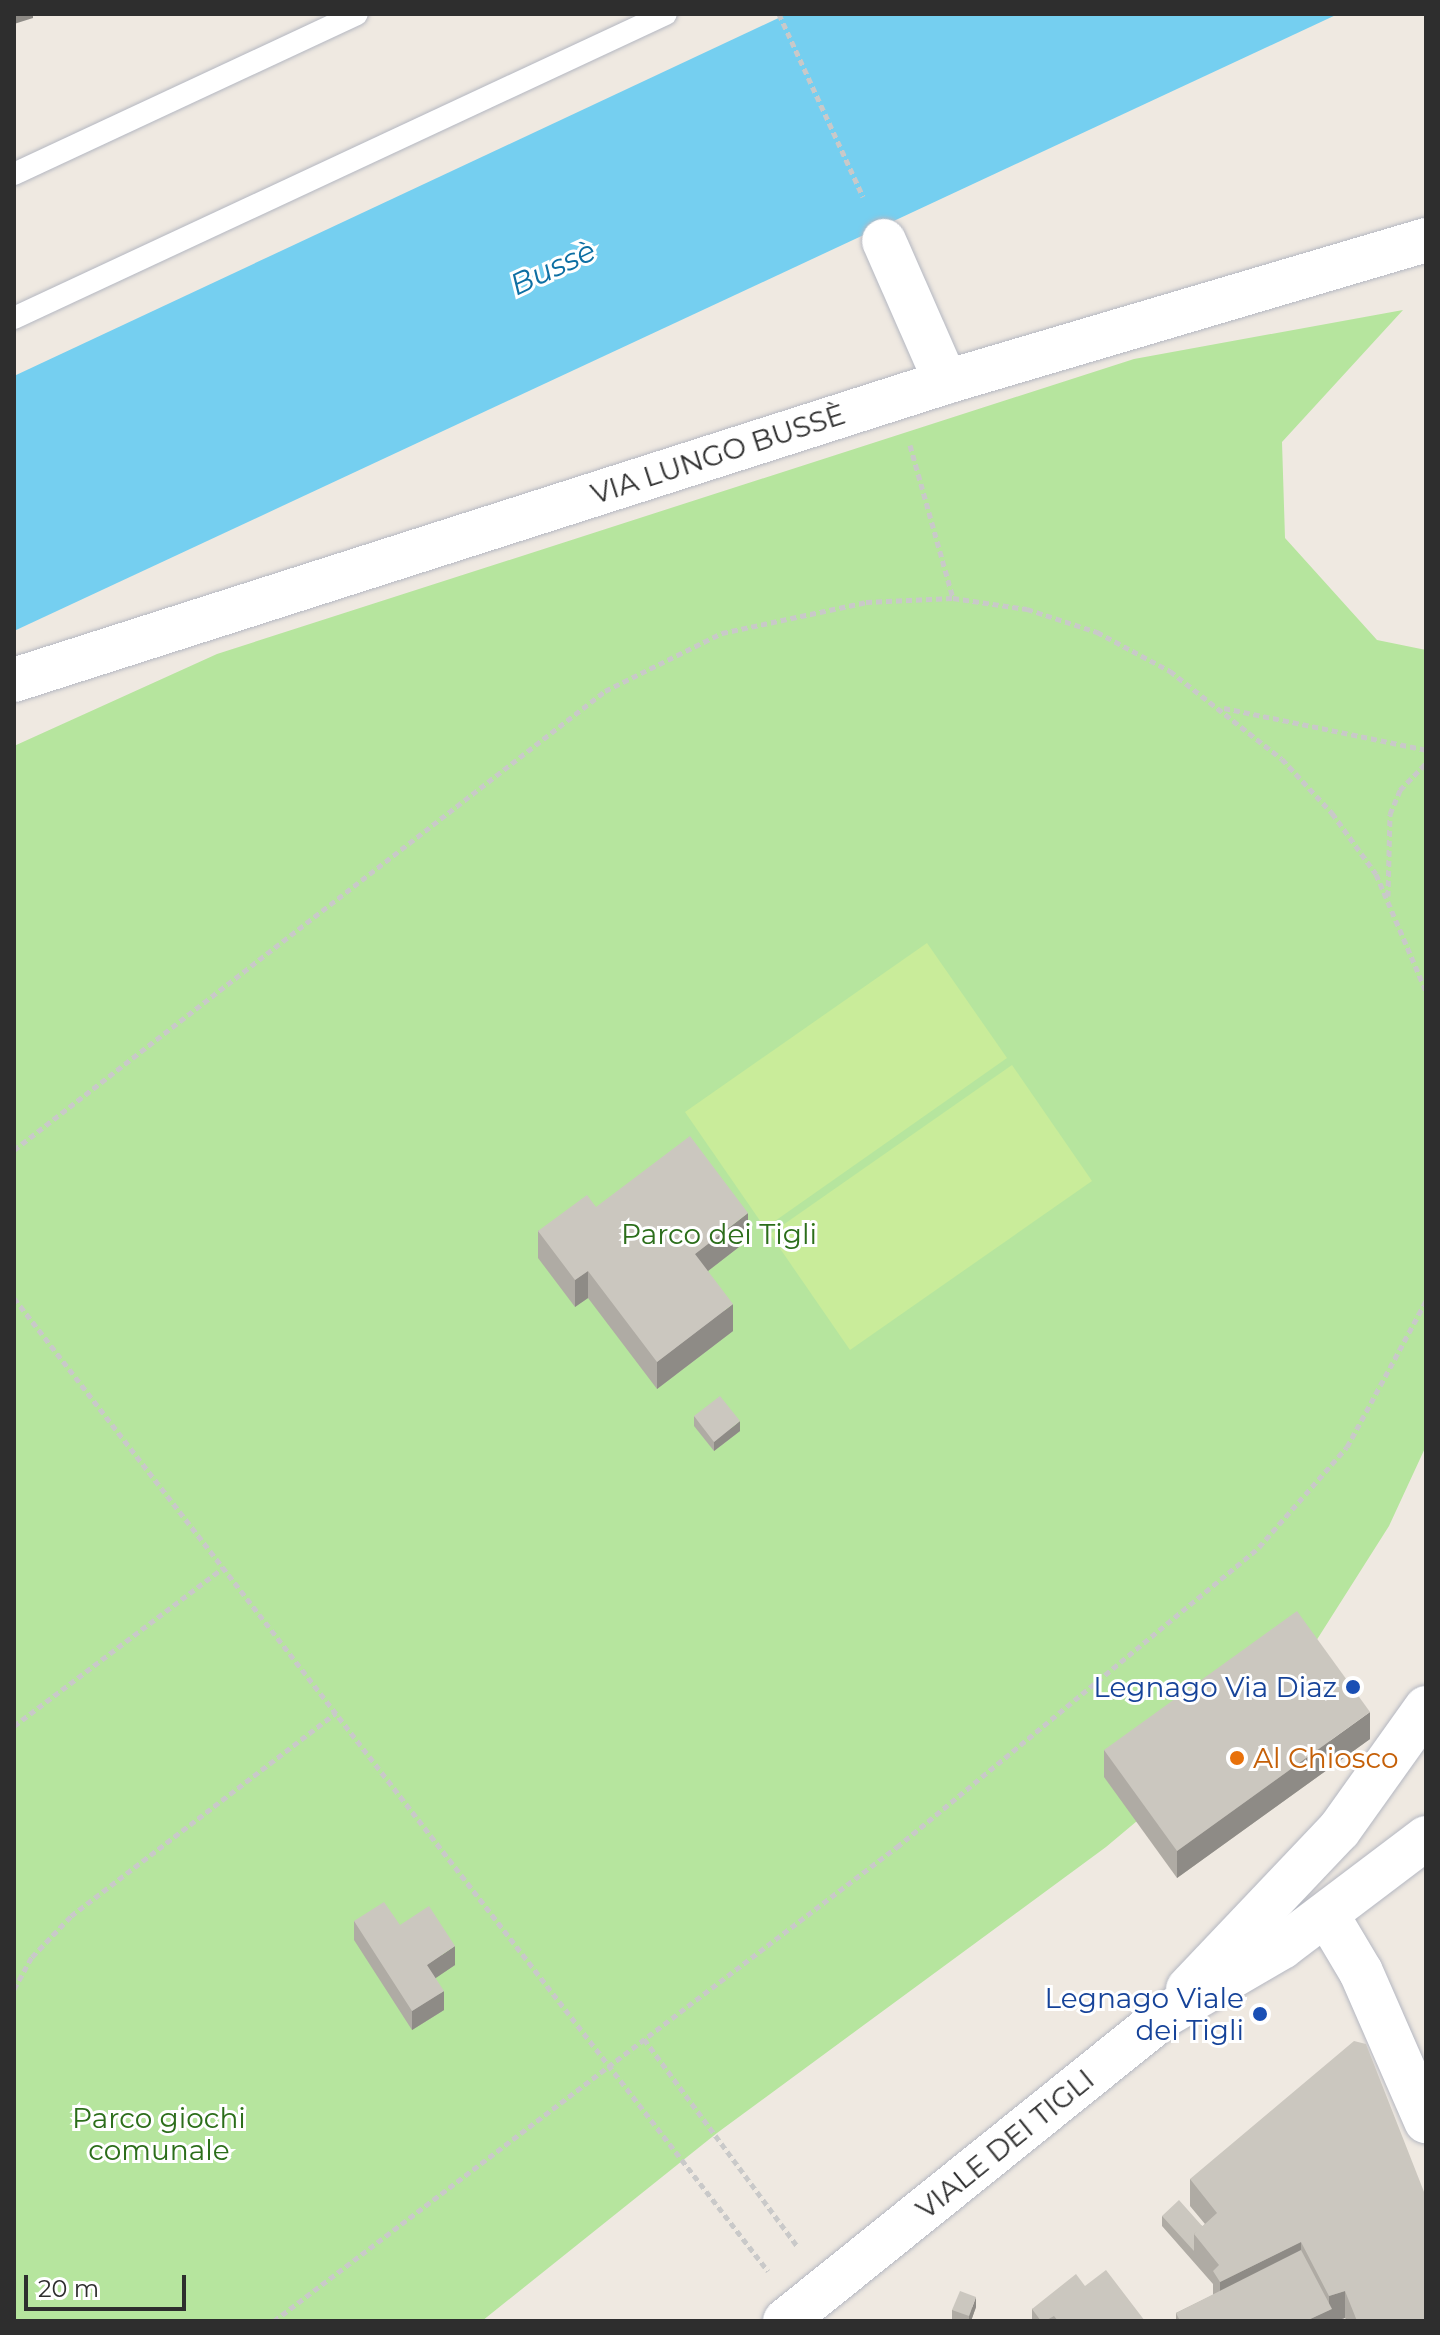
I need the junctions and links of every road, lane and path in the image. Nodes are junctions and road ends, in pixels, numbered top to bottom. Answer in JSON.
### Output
{"nodes":[{"id":1,"x":357,"y":14,"type":"edge"},
{"id":2,"x":666,"y":14,"type":"edge"},
{"id":3,"x":779,"y":14,"type":"edge"},
{"id":4,"x":14,"y":174,"type":"edge"},
{"id":5,"x":1426,"y":240,"type":"edge"},
{"id":6,"x":884,"y":241,"type":"joint"},
{"id":7,"x":14,"y":318,"type":"edge"},
{"id":8,"x":946,"y":382,"type":"junction"},
{"id":9,"x":897,"y":398,"type":"junction"},
{"id":10,"x":953,"y":598,"type":"junction"},
{"id":11,"x":14,"y":680,"type":"edge"},
{"id":12,"x":1220,"y":707,"type":"junction"},
{"id":13,"x":1426,"y":750,"type":"edge"},
{"id":14,"x":1426,"y":763,"type":"edge"},
{"id":15,"x":1389,"y":900,"type":"junction"},
{"id":16,"x":1426,"y":991,"type":"edge"},
{"id":17,"x":14,"y":1150,"type":"edge"},
{"id":18,"x":14,"y":1298,"type":"edge"},
{"id":19,"x":1426,"y":1301,"type":"edge"},
{"id":20,"x":223,"y":1568,"type":"junction"},
{"id":21,"x":1426,"y":1708,"type":"edge"},
{"id":22,"x":336,"y":1713,"type":"junction"},
{"id":23,"x":14,"y":1726,"type":"edge"},
{"id":24,"x":1426,"y":1838,"type":"edge"},
{"id":25,"x":1327,"y":1915,"type":"junction"},
{"id":26,"x":14,"y":1989,"type":"edge"},
{"id":27,"x":1167,"y":2014,"type":"junction"},
{"id":28,"x":644,"y":2039,"type":"junction"},
{"id":29,"x":609,"y":2066,"type":"junction"},
{"id":30,"x":1426,"y":2121,"type":"edge"},
{"id":31,"x":765,"y":2267,"type":"dead end"},
{"id":32,"x":828,"y":2287,"type":"junction"},
{"id":33,"x":274,"y":2321,"type":"edge"},
{"id":34,"x":785,"y":2321,"type":"edge"}],
"edges":[{"from":1,"to":4,"type":"lane"},
{"from":2,"to":7,"type":"lane"},
{"from":3,"to":6,"type":"path"},
{"from":5,"to":8,"type":"street","name":"VIA LUNGO BUSSÈ"},
{"from":6,"to":8,"type":"street"},
{"from":8,"to":9,"type":"street","name":"VIA LUNGO BUSSÈ"},
{"from":9,"to":10,"type":"path"},
{"from":9,"to":11,"type":"street","name":"VIA LUNGO BUSSÈ"},
{"from":10,"to":12,"type":"path"},
{"from":10,"to":17,"type":"path"},
{"from":12,"to":13,"type":"path"},
{"from":12,"to":15,"type":"path"},
{"from":14,"to":15,"type":"path"},
{"from":15,"to":16,"type":"path"},
{"from":18,"to":20,"type":"path"},
{"from":19,"to":28,"type":"path"},
{"from":20,"to":22,"type":"path"},
{"from":20,"to":23,"type":"path"},
{"from":21,"to":27,"type":"street"},
{"from":22,"to":26,"type":"path"},
{"from":22,"to":29,"type":"path"},
{"from":24,"to":25,"type":"street","name":"VIALE DEI TIGLI"},
{"from":25,"to":27,"type":"street","name":"VIALE DEI TIGLI"},
{"from":25,"to":30,"type":"street"},
{"from":27,"to":32,"type":"street","name":"VIALE DEI TIGLI"},
{"from":28,"to":29,"type":"path"},
{"from":28,"to":32,"type":"path"},
{"from":29,"to":31,"type":"path"},
{"from":29,"to":33,"type":"path"},
{"from":32,"to":34,"type":"street","name":"VIALE DEI TIGLI"}]}
